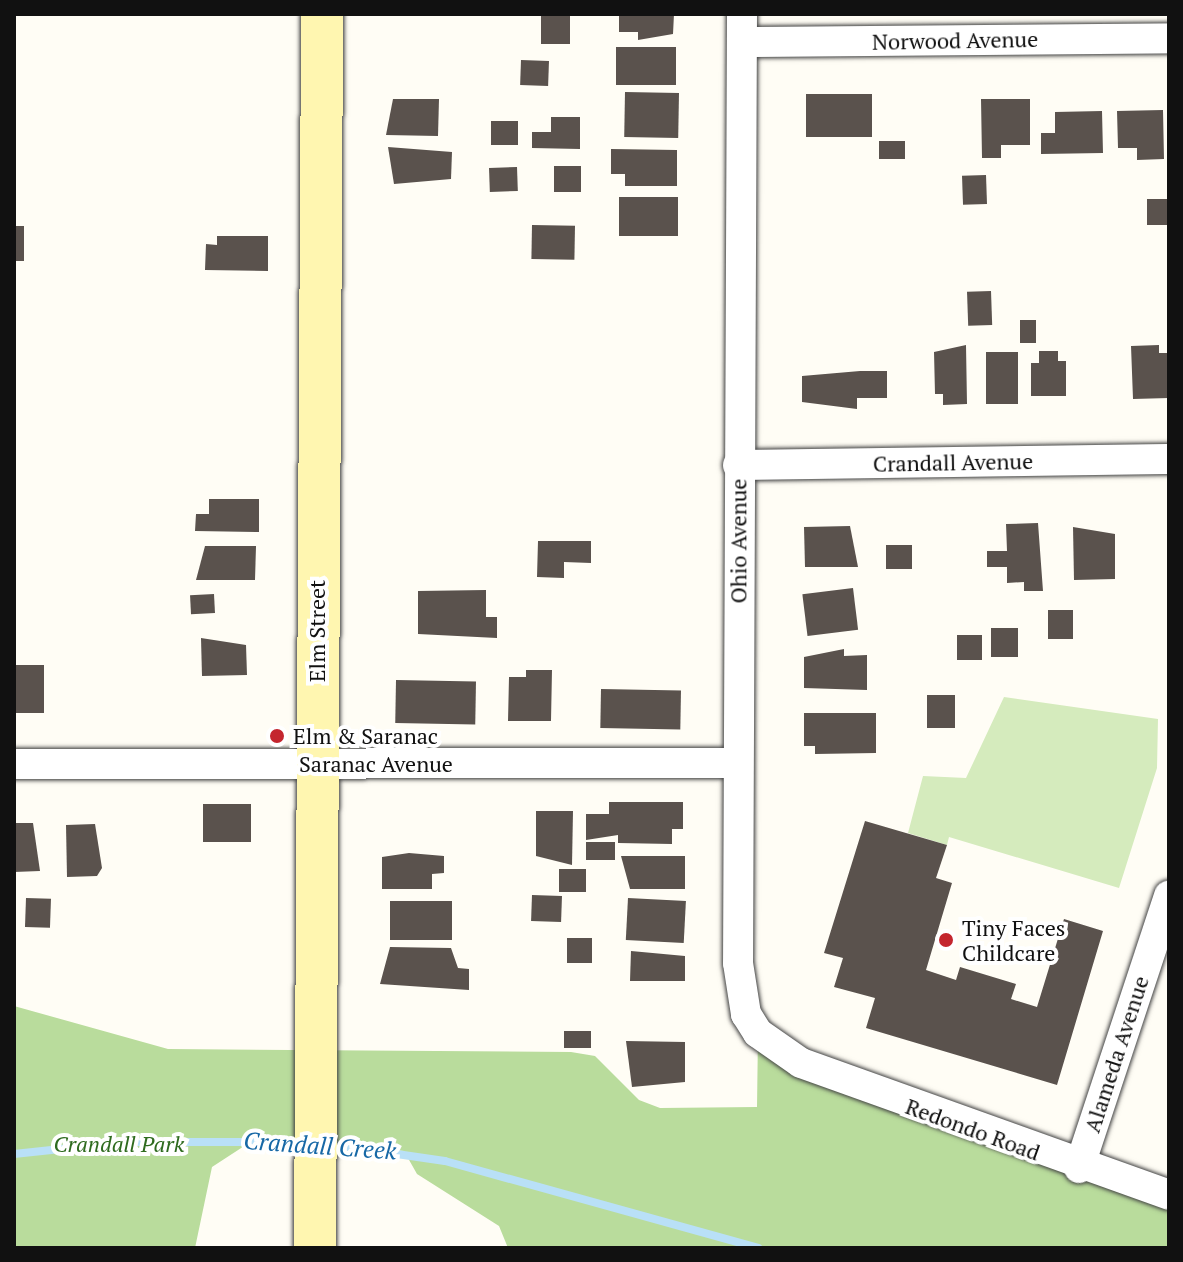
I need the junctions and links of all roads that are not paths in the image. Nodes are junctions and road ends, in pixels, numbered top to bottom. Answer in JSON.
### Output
{"nodes":[{"id":1,"x":322,"y":14,"type":"edge"},
{"id":2,"x":742,"y":28,"type":"edge"},
{"id":3,"x":1169,"y":38,"type":"edge"},
{"id":4,"x":1169,"y":459,"type":"edge"},
{"id":5,"x":738,"y":465,"type":"junction"},
{"id":6,"x":738,"y":763,"type":"junction"},
{"id":7,"x":14,"y":764,"type":"edge"},
{"id":8,"x":316,"y":764,"type":"junction"},
{"id":9,"x":1169,"y":896,"type":"edge"},
{"id":10,"x":780,"y":1053,"type":"joint"},
{"id":11,"x":1079,"y":1168,"type":"junction"},
{"id":12,"x":1169,"y":1195,"type":"edge"},
{"id":13,"x":315,"y":1248,"type":"edge"}],
"edges":[{"from":1,"to":8,"type":"street","name":"Elm Street"},
{"from":2,"to":3,"type":"street","name":"Norwood Avenue"},
{"from":2,"to":5,"type":"street","name":"Ohio Avenue"},
{"from":4,"to":5,"type":"street","name":"Crandall Avenue"},
{"from":5,"to":6,"type":"street","name":"Ohio Avenue"},
{"from":6,"to":8,"type":"street","name":"Saranac Avenue"},
{"from":6,"to":10,"type":"street","name":"Ohio Avenue"},
{"from":7,"to":8,"type":"street","name":"Saranac Avenue"},
{"from":8,"to":13,"type":"street","name":"Elm Street"},
{"from":9,"to":11,"type":"street","name":"Alameda Avenue"},
{"from":10,"to":11,"type":"street","name":"Redondo Road"},
{"from":11,"to":12,"type":"street","name":"Redondo Road"}]}
